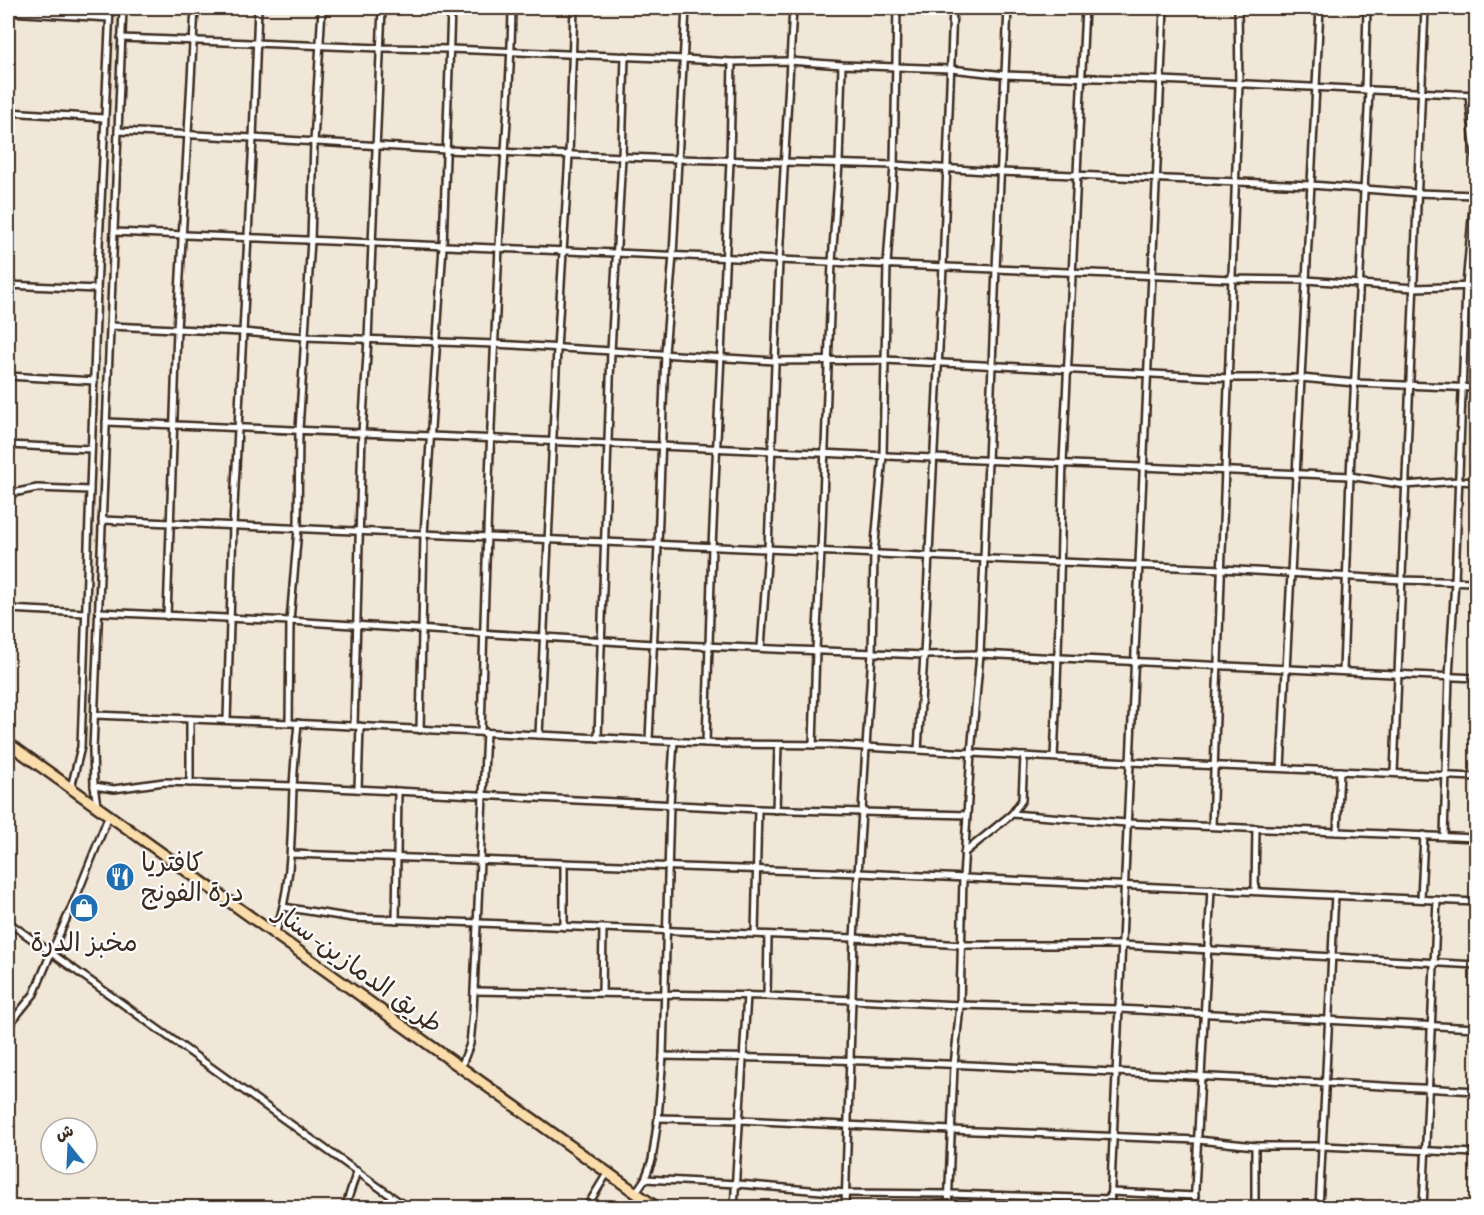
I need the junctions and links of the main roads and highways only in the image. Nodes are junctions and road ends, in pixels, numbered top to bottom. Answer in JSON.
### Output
{"nodes":[{"id":1,"x":8,"y":743,"type":"edge"},
{"id":2,"x":657,"y":1208,"type":"edge"}],
"edges":[{"from":1,"to":2,"type":"highway","name":"طريق الدمازين-سنار"}]}
